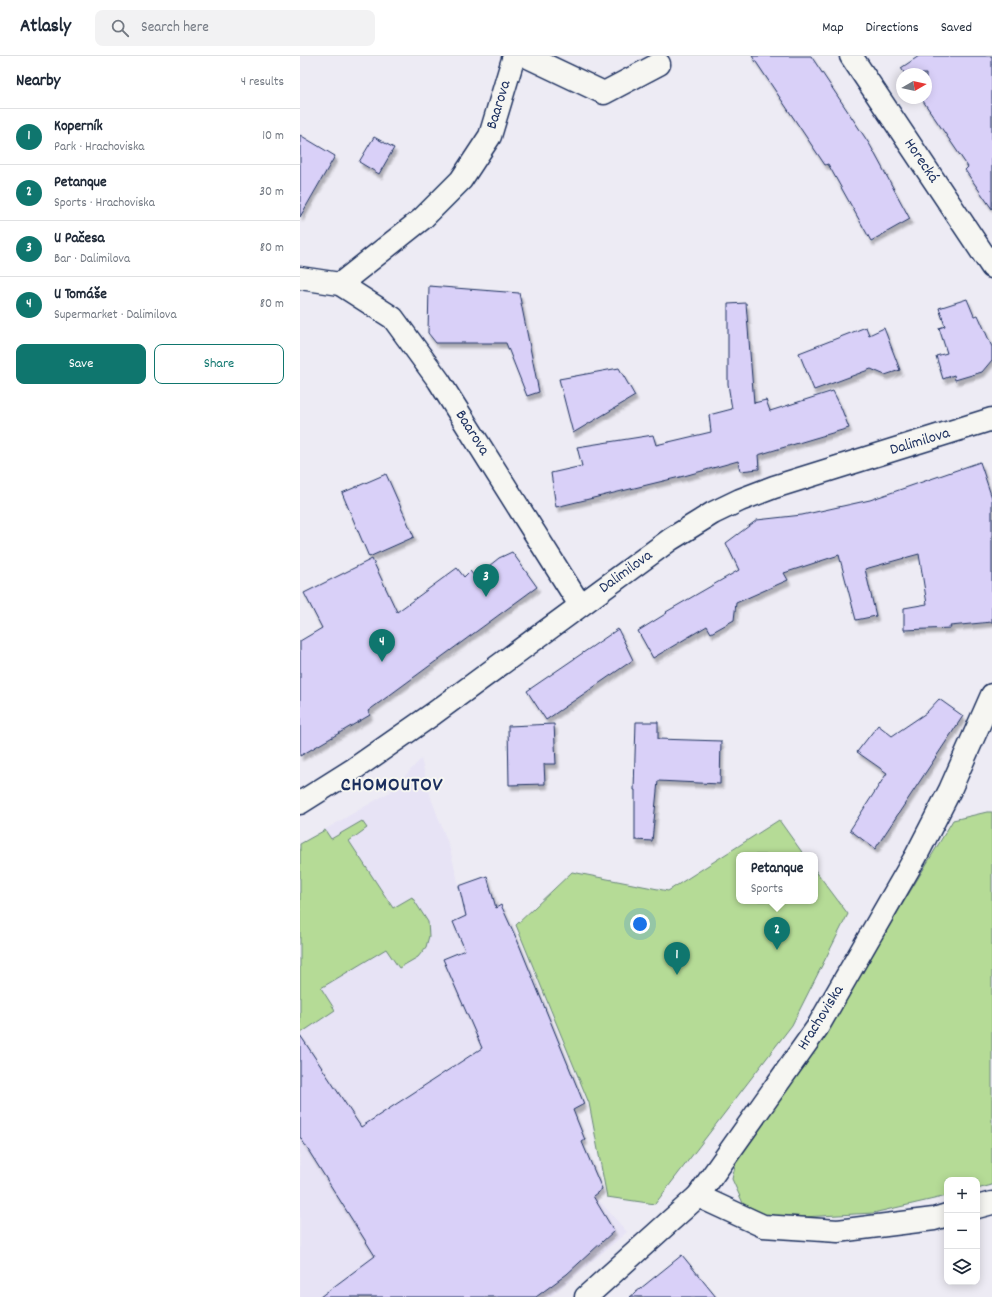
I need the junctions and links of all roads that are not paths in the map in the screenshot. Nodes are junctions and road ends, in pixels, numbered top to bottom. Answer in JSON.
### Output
{"nodes":[{"id":1,"x":514,"y":56,"type":"edge"},
{"id":2,"x":526,"y":56,"type":"edge"},
{"id":3,"x":851,"y":56,"type":"edge"},
{"id":4,"x":659,"y":64,"type":"dead end"},
{"id":5,"x":992,"y":267,"type":"edge"},
{"id":6,"x":300,"y":278,"type":"edge"},
{"id":7,"x":340,"y":284,"type":"junction"},
{"id":8,"x":992,"y":419,"type":"edge"},
{"id":9,"x":580,"y":605,"type":"junction"},
{"id":10,"x":992,"y":695,"type":"edge"},
{"id":11,"x":300,"y":803,"type":"edge"},
{"id":12,"x":698,"y":1196,"type":"junction"},
{"id":13,"x":992,"y":1203,"type":"edge"},
{"id":14,"x":980,"y":1206,"type":"edge"},
{"id":15,"x":944,"y":1216,"type":"edge"},
{"id":16,"x":586,"y":1297,"type":"edge"}],
"edges":[{"from":1,"to":7,"type":"street","name":"Baarova"},
{"from":2,"to":4,"type":"street"},
{"from":3,"to":5,"type":"street","name":"Horecká"},
{"from":6,"to":7,"type":"street","name":"Baarova"},
{"from":7,"to":9,"type":"street","name":"Baarova"},
{"from":8,"to":9,"type":"street","name":"Dalimilova"},
{"from":9,"to":11,"type":"street","name":"Dalimilova"},
{"from":10,"to":12,"type":"street","name":"Hrachoviska"},
{"from":12,"to":15,"type":"street"},
{"from":12,"to":16,"type":"street","name":"Hrachoviska"},
{"from":13,"to":14,"type":"street"}]}
